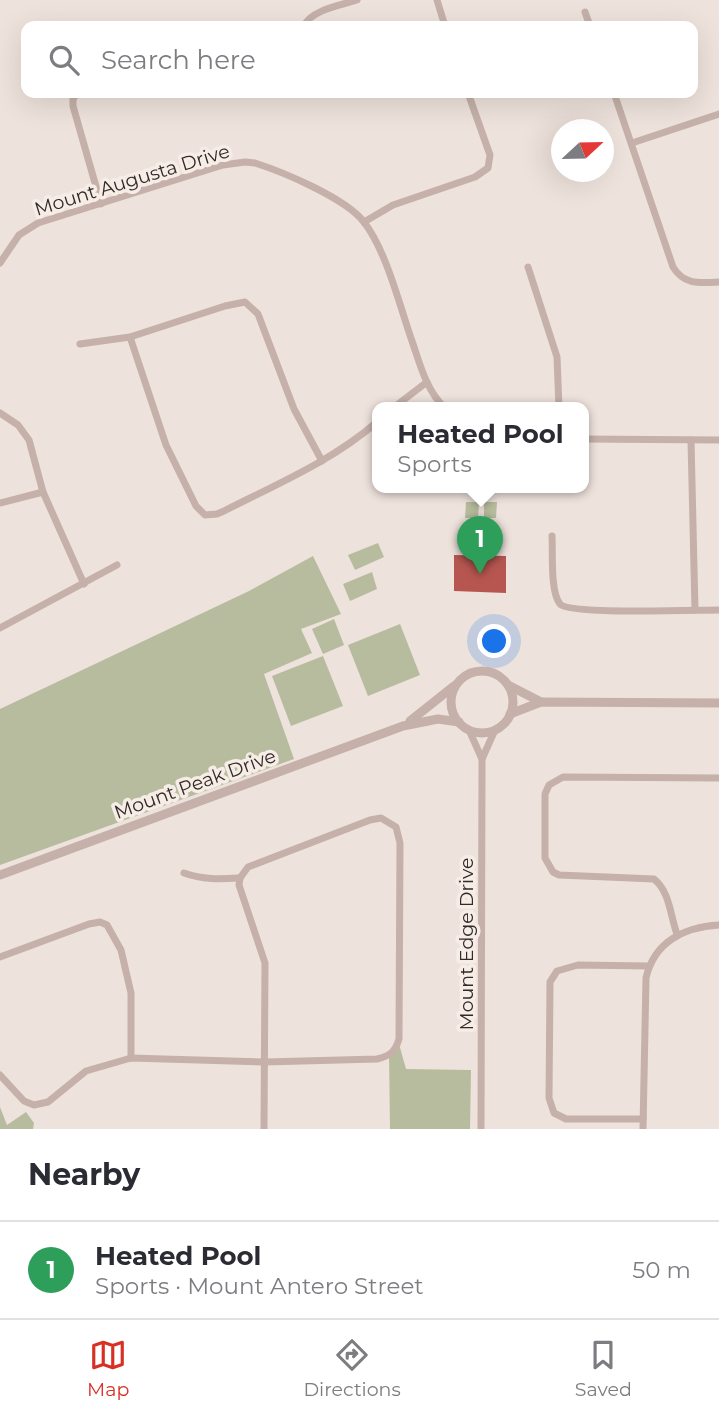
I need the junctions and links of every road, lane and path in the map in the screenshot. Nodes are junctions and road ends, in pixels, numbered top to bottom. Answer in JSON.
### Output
{"nodes":[{"id":1,"x":357,"y":0,"type":"edge"},
{"id":2,"x":437,"y":0,"type":"edge"},
{"id":3,"x":585,"y":12,"type":"dead end"},
{"id":4,"x":306,"y":21,"type":"edge"},
{"id":5,"x":443,"y":21,"type":"edge"},
{"id":6,"x":588,"y":21,"type":"edge"},
{"id":7,"x":74,"y":98,"type":"edge"},
{"id":8,"x":470,"y":98,"type":"edge"},
{"id":9,"x":616,"y":98,"type":"edge"},
{"id":10,"x":719,"y":114,"type":"edge"},
{"id":11,"x":632,"y":143,"type":"junction"},
{"id":12,"x":101,"y":204,"type":"junction"},
{"id":13,"x":364,"y":222,"type":"junction"},
{"id":14,"x":0,"y":263,"type":"edge"},
{"id":15,"x":528,"y":267,"type":"dead end"},
{"id":16,"x":719,"y":282,"type":"edge"},
{"id":17,"x":130,"y":337,"type":"junction"},
{"id":18,"x":80,"y":344,"type":"dead end"},
{"id":19,"x":427,"y":383,"type":"junction"},
{"id":20,"x":401,"y":402,"type":"edge"},
{"id":21,"x":441,"y":402,"type":"edge"},
{"id":22,"x":559,"y":402,"type":"edge"},
{"id":23,"x":0,"y":414,"type":"edge"},
{"id":24,"x":372,"y":426,"type":"edge"},
{"id":25,"x":589,"y":439,"type":"edge"},
{"id":26,"x":691,"y":440,"type":"junction"},
{"id":27,"x":719,"y":440,"type":"edge"},
{"id":28,"x":322,"y":461,"type":"junction"},
{"id":29,"x":43,"y":492,"type":"junction"},
{"id":30,"x":0,"y":503,"type":"edge"},
{"id":31,"x":552,"y":536,"type":"dead end"},
{"id":32,"x":117,"y":565,"type":"dead end"},
{"id":33,"x":84,"y":584,"type":"junction"},
{"id":34,"x":695,"y":610,"type":"junction"},
{"id":35,"x":719,"y":610,"type":"edge"},
{"id":36,"x":0,"y":628,"type":"edge"},
{"id":37,"x":458,"y":682,"type":"junction"},
{"id":38,"x":508,"y":685,"type":"junction"},
{"id":39,"x":541,"y":702,"type":"junction"},
{"id":40,"x":719,"y":703,"type":"edge"},
{"id":41,"x":510,"y":714,"type":"junction"},
{"id":42,"x":459,"y":722,"type":"junction"},
{"id":43,"x":403,"y":726,"type":"junction"},
{"id":44,"x":469,"y":730,"type":"junction"},
{"id":45,"x":495,"y":730,"type":"junction"},
{"id":46,"x":482,"y":759,"type":"junction"},
{"id":47,"x":719,"y":778,"type":"edge"},
{"id":48,"x":184,"y":873,"type":"dead end"},
{"id":49,"x":0,"y":875,"type":"edge"},
{"id":50,"x":240,"y":878,"type":"junction"},
{"id":51,"x":719,"y":925,"type":"edge"},
{"id":52,"x":677,"y":934,"type":"junction"},
{"id":53,"x":0,"y":957,"type":"edge"},
{"id":54,"x":649,"y":967,"type":"junction"},
{"id":55,"x":131,"y":1058,"type":"junction"},
{"id":56,"x":265,"y":1062,"type":"junction"},
{"id":57,"x":0,"y":1075,"type":"edge"},
{"id":58,"x":643,"y":1119,"type":"junction"},
{"id":59,"x":264,"y":1129,"type":"edge"},
{"id":60,"x":481,"y":1129,"type":"edge"},
{"id":61,"x":643,"y":1129,"type":"edge"}],
"edges":[{"from":1,"to":4,"type":"street"},
{"from":2,"to":5,"type":"street"},
{"from":3,"to":6,"type":"street"},
{"from":7,"to":12,"type":"street"},
{"from":8,"to":13,"type":"street"},
{"from":9,"to":11,"type":"street"},
{"from":10,"to":11,"type":"street"},
{"from":11,"to":16,"type":"street"},
{"from":12,"to":13,"type":"street","name":"Mount Augusta Drive"},
{"from":12,"to":14,"type":"street","name":"Mount Augusta Drive"},
{"from":13,"to":19,"type":"street","name":"Mount Augusta Drive"},
{"from":15,"to":22,"type":"street"},
{"from":17,"to":18,"type":"street"},
{"from":17,"to":28,"type":"street"},
{"from":17,"to":28,"type":"street"},
{"from":19,"to":20,"type":"street"},
{"from":19,"to":21,"type":"street","name":"Mount Augusta Drive"},
{"from":23,"to":29,"type":"street"},
{"from":24,"to":28,"type":"street"},
{"from":25,"to":26,"type":"street"},
{"from":26,"to":27,"type":"street"},
{"from":26,"to":34,"type":"street"},
{"from":29,"to":30,"type":"street"},
{"from":29,"to":33,"type":"street"},
{"from":31,"to":34,"type":"street"},
{"from":32,"to":33,"type":"street"},
{"from":33,"to":36,"type":"street"},
{"from":34,"to":35,"type":"street"},
{"from":37,"to":38,"type":"street","name":"Mount Peak Drive"},
{"from":37,"to":42,"type":"street"},
{"from":37,"to":43,"type":"street","name":"Mount Peak Drive"},
{"from":38,"to":39,"type":"street","name":"Mount Peak Drive"},
{"from":38,"to":41,"type":"street"},
{"from":39,"to":40,"type":"street","name":"Mount Peak Drive"},
{"from":39,"to":41,"type":"street","name":"Mount Peak Drive"},
{"from":41,"to":45,"type":"street","name":"Mount Peak Drive"},
{"from":42,"to":43,"type":"street","name":"Mount Peak Drive"},
{"from":42,"to":44,"type":"street"},
{"from":43,"to":49,"type":"street","name":"Mount Peak Drive"},
{"from":44,"to":45,"type":"street"},
{"from":44,"to":46,"type":"street","name":"Mount Edge Drive"},
{"from":45,"to":46,"type":"street","name":"Mount Edge Drive"},
{"from":46,"to":60,"type":"street","name":"Mount Edge Drive"},
{"from":47,"to":52,"type":"street"},
{"from":48,"to":50,"type":"street"},
{"from":50,"to":56,"type":"street"},
{"from":50,"to":56,"type":"street"},
{"from":51,"to":52,"type":"street"},
{"from":52,"to":54,"type":"street"},
{"from":53,"to":55,"type":"street"},
{"from":54,"to":58,"type":"street"},
{"from":54,"to":58,"type":"street"},
{"from":55,"to":56,"type":"street"},
{"from":55,"to":57,"type":"street"},
{"from":56,"to":59,"type":"street"},
{"from":58,"to":61,"type":"street"}]}
